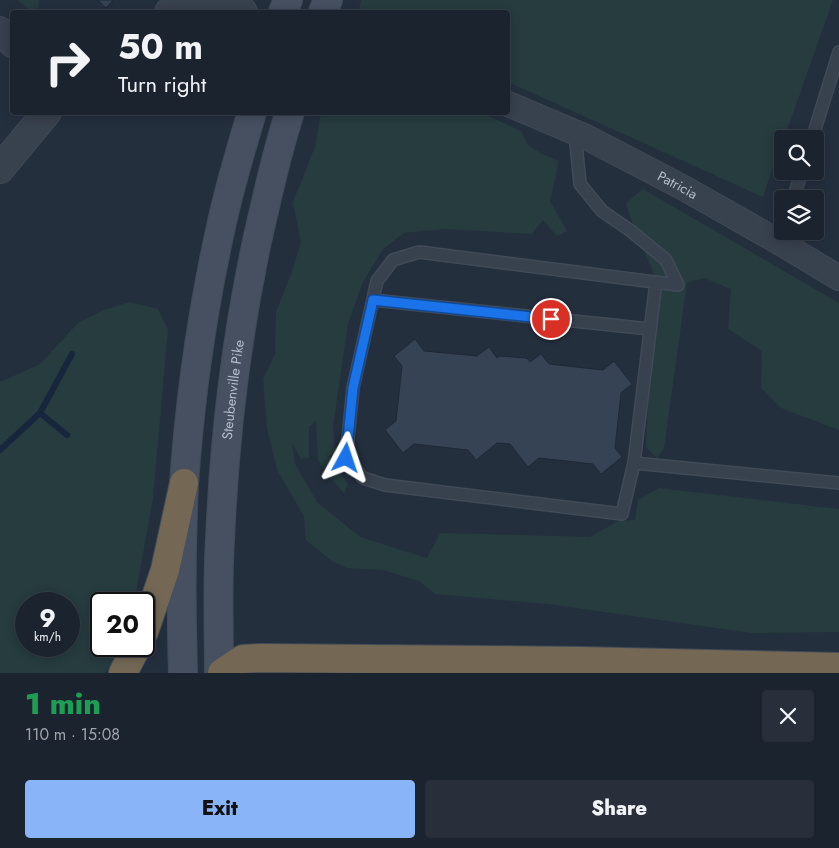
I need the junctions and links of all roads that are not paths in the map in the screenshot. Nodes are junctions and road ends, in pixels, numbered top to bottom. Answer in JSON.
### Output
{"nodes":[{"id":1,"x":174,"y":10,"type":"edge"},
{"id":2,"x":234,"y":10,"type":"edge"},
{"id":3,"x":0,"y":29,"type":"edge"},
{"id":4,"x":10,"y":43,"type":"edge"},
{"id":5,"x":839,"y":52,"type":"edge"},
{"id":6,"x":510,"y":105,"type":"edge"},
{"id":7,"x":45,"y":115,"type":"edge"},
{"id":8,"x":251,"y":115,"type":"edge"},
{"id":9,"x":289,"y":115,"type":"edge"},
{"id":10,"x":815,"y":130,"type":"edge"},
{"id":11,"x":575,"y":133,"type":"junction"},
{"id":12,"x":0,"y":170,"type":"edge"},
{"id":13,"x":774,"y":233,"type":"edge"},
{"id":14,"x":787,"y":240,"type":"edge"},
{"id":15,"x":839,"y":278,"type":"edge"},
{"id":16,"x":656,"y":282,"type":"junction"},
{"id":17,"x":373,"y":300,"type":"junction"},
{"id":18,"x":650,"y":329,"type":"junction"},
{"id":19,"x":634,"y":463,"type":"junction"},
{"id":20,"x":184,"y":483,"type":"junction"},
{"id":21,"x":839,"y":483,"type":"edge"},
{"id":22,"x":155,"y":600,"type":"edge"},
{"id":23,"x":131,"y":657,"type":"edge"},
{"id":24,"x":839,"y":667,"type":"edge"},
{"id":25,"x":123,"y":673,"type":"edge"},
{"id":26,"x":183,"y":673,"type":"edge"},
{"id":27,"x":221,"y":673,"type":"edge"}],
"edges":[{"from":1,"to":2,"type":"street"},
{"from":3,"to":4,"type":"street"},
{"from":5,"to":10,"type":"lane"},
{"from":6,"to":11,"type":"street","name":"Patricia"},
{"from":7,"to":12,"type":"street"},
{"from":8,"to":20,"type":"main road"},
{"from":9,"to":27,"type":"main road","name":"Steubenville Pike"},
{"from":11,"to":13,"type":"street","name":"Patricia"},
{"from":11,"to":16,"type":"lane"},
{"from":14,"to":15,"type":"street","name":"Patricia"},
{"from":16,"to":17,"type":"lane"},
{"from":16,"to":18,"type":"lane"},
{"from":17,"to":18,"type":"lane"},
{"from":17,"to":19,"type":"lane"},
{"from":18,"to":19,"type":"lane"},
{"from":19,"to":21,"type":"lane"},
{"from":20,"to":22,"type":"highway"},
{"from":20,"to":26,"type":"main road"},
{"from":23,"to":25,"type":"highway"},
{"from":24,"to":27,"type":"highway"}]}
